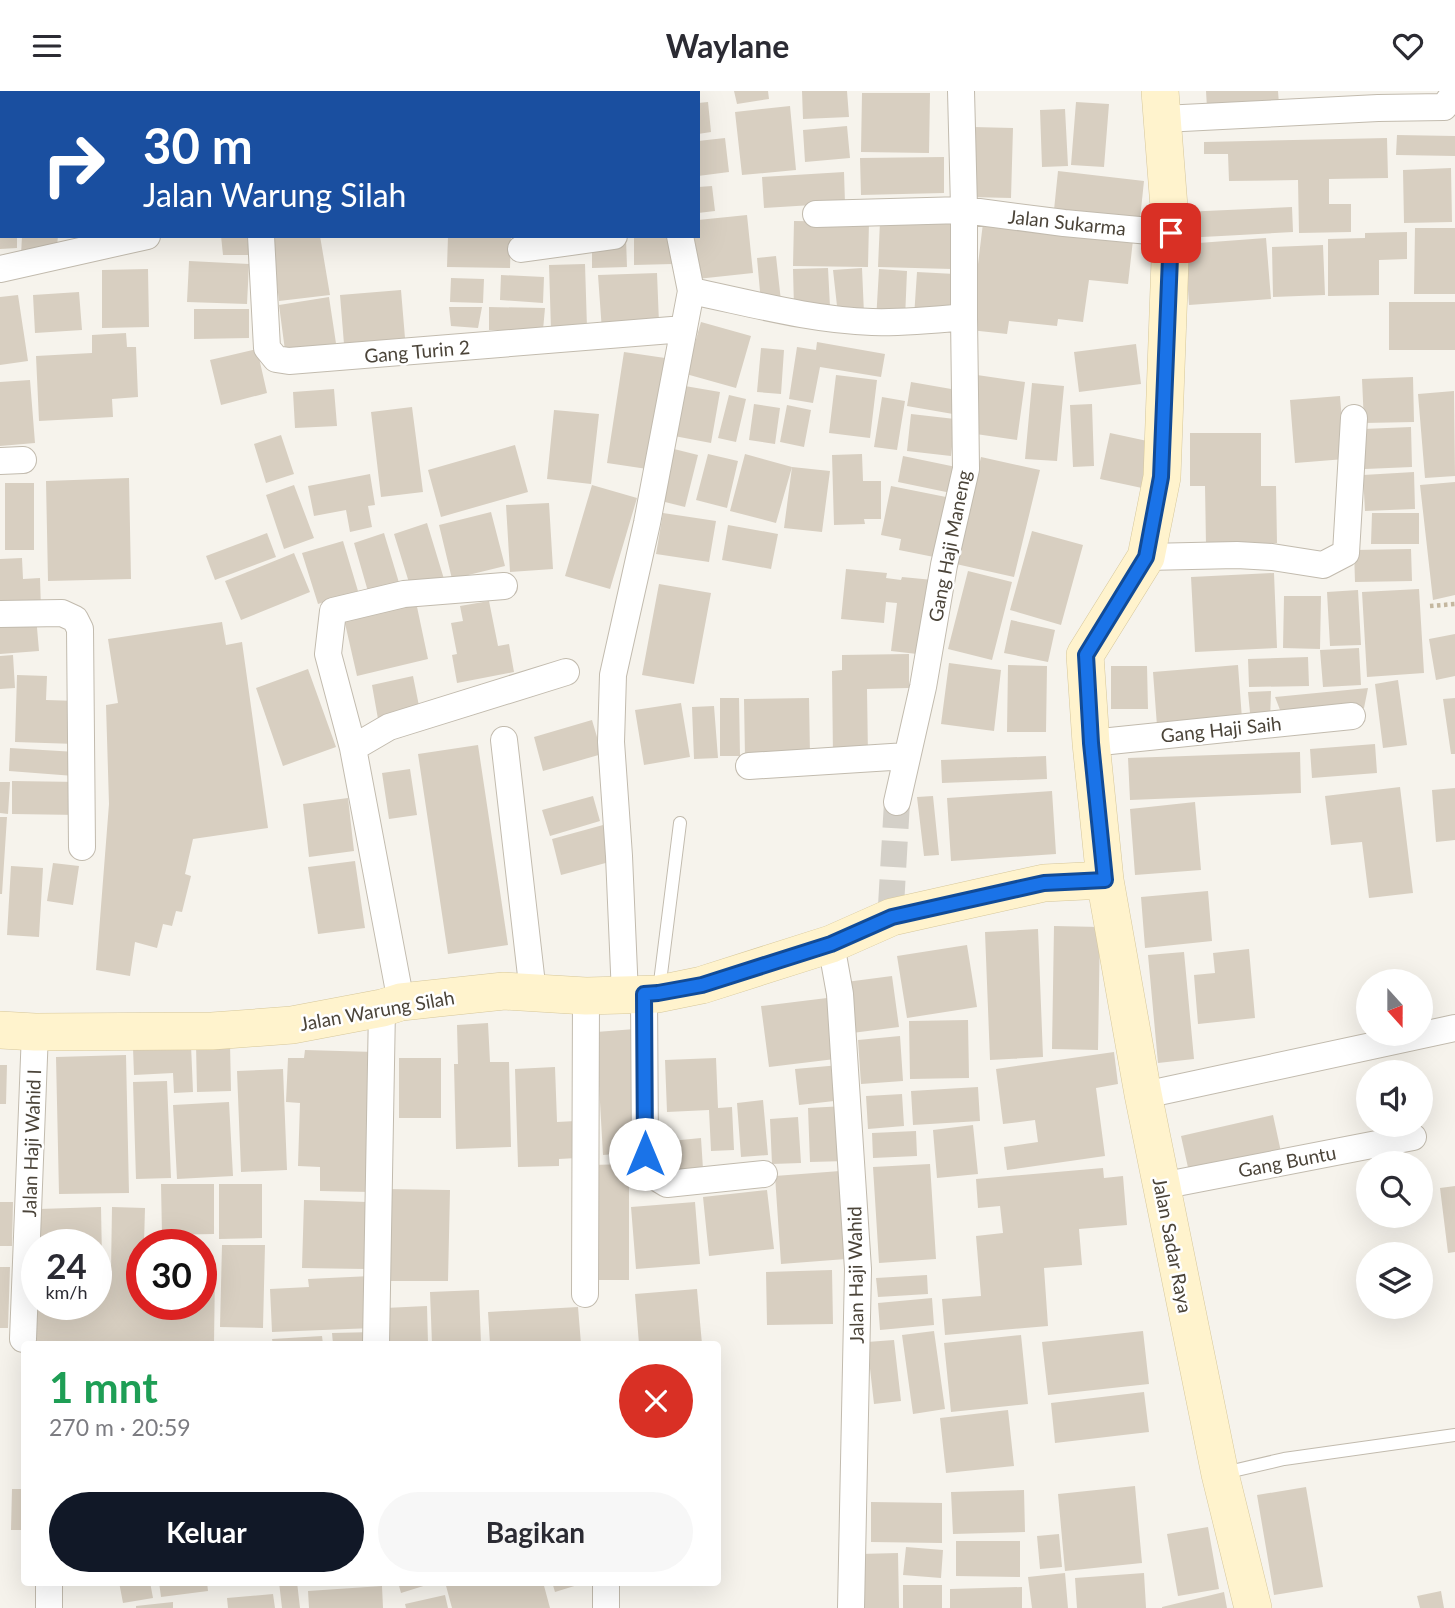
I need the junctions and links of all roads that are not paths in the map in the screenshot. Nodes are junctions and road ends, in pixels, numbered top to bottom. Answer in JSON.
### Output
{"nodes":[{"id":1,"x":961,"y":91,"type":"edge"},
{"id":2,"x":1455,"y":92,"type":"edge"},
{"id":3,"x":1161,"y":105,"type":"edge"},
{"id":4,"x":964,"y":209,"type":"junction"},
{"id":5,"x":816,"y":213,"type":"dead end"},
{"id":6,"x":1171,"y":233,"type":"junction"},
{"id":7,"x":138,"y":238,"type":"edge"},
{"id":8,"x":261,"y":238,"type":"edge"},
{"id":9,"x":600,"y":238,"type":"edge"},
{"id":10,"x":680,"y":238,"type":"edge"},
{"id":11,"x":521,"y":249,"type":"dead end"},
{"id":12,"x":0,"y":269,"type":"edge"},
{"id":13,"x":691,"y":291,"type":"junction"},
{"id":14,"x":964,"y":317,"type":"junction"},
{"id":15,"x":684,"y":330,"type":"junction"},
{"id":16,"x":1354,"y":418,"type":"dead end"},
{"id":17,"x":1146,"y":557,"type":"junction"},
{"id":18,"x":504,"y":586,"type":"dead end"},
{"id":19,"x":0,"y":614,"type":"edge"},
{"id":20,"x":566,"y":673,"type":"dead end"},
{"id":21,"x":1352,"y":716,"type":"dead end"},
{"id":22,"x":504,"y":740,"type":"dead end"},
{"id":23,"x":1091,"y":743,"type":"junction"},
{"id":24,"x":353,"y":748,"type":"junction"},
{"id":25,"x":907,"y":756,"type":"junction"},
{"id":26,"x":749,"y":766,"type":"dead end"},
{"id":27,"x":897,"y":801,"type":"tunnel mouth"},
{"id":28,"x":680,"y":823,"type":"dead end"},
{"id":29,"x":82,"y":848,"type":"dead end"},
{"id":30,"x":1105,"y":880,"type":"junction"},
{"id":31,"x":831,"y":944,"type":"junction"},
{"id":32,"x":533,"y":993,"type":"junction"},
{"id":33,"x":642,"y":994,"type":"junction"},
{"id":34,"x":586,"y":996,"type":"junction"},
{"id":35,"x":392,"y":1005,"type":"junction"},
{"id":36,"x":1455,"y":1028,"type":"edge"},
{"id":37,"x":18,"y":1031,"type":"edge"},
{"id":38,"x":1163,"y":1091,"type":"dead end"},
{"id":39,"x":1413,"y":1137,"type":"dead end"},
{"id":40,"x":764,"y":1174,"type":"dead end"},
{"id":41,"x":1161,"y":1186,"type":"junction"},
{"id":42,"x":585,"y":1294,"type":"dead end"},
{"id":43,"x":23,"y":1339,"type":"dead end"},
{"id":44,"x":376,"y":1341,"type":"edge"},
{"id":45,"x":1455,"y":1435,"type":"edge"},
{"id":46,"x":1220,"y":1474,"type":"junction"},
{"id":47,"x":49,"y":1586,"type":"edge"},
{"id":48,"x":606,"y":1586,"type":"edge"},
{"id":49,"x":49,"y":1608,"type":"edge"},
{"id":50,"x":606,"y":1608,"type":"edge"},
{"id":51,"x":851,"y":1608,"type":"edge"},
{"id":52,"x":1253,"y":1608,"type":"edge"}],
"edges":[{"from":1,"to":4,"type":"street"},
{"from":2,"to":3,"type":"street"},
{"from":3,"to":6,"type":"street"},
{"from":4,"to":5,"type":"street","name":"Jalan Sukarma"},
{"from":4,"to":6,"type":"street","name":"Jalan Sukarma"},
{"from":4,"to":14,"type":"street","name":"Gang Haji Maneng"},
{"from":6,"to":17,"type":"street"},
{"from":7,"to":12,"type":"street"},
{"from":8,"to":15,"type":"street","name":"Gang Turin 2"},
{"from":9,"to":11,"type":"street"},
{"from":10,"to":13,"type":"street"},
{"from":13,"to":14,"type":"street"},
{"from":13,"to":15,"type":"street"},
{"from":14,"to":25,"type":"street","name":"Gang Haji Maneng"},
{"from":15,"to":33,"type":"street"},
{"from":16,"to":17,"type":"street"},
{"from":17,"to":23,"type":"street"},
{"from":18,"to":24,"type":"street"},
{"from":19,"to":29,"type":"street"},
{"from":20,"to":24,"type":"street"},
{"from":21,"to":23,"type":"street","name":"Gang Haji Saih"},
{"from":22,"to":32,"type":"street"},
{"from":23,"to":30,"type":"street"},
{"from":24,"to":35,"type":"street"},
{"from":25,"to":26,"type":"street"},
{"from":25,"to":27,"type":"street","name":"Gang Haji Maneng"},
{"from":28,"to":33,"type":"lane"},
{"from":30,"to":31,"type":"street","name":"Jalan Warung Silah"},
{"from":30,"to":41,"type":"street","name":"Jalan Sadar Raya"},
{"from":31,"to":33,"type":"street","name":"Jalan Warung Silah"},
{"from":31,"to":51,"type":"street","name":"Jalan Haji Wahid"},
{"from":32,"to":34,"type":"street","name":"Jalan Warung Silah"},
{"from":32,"to":35,"type":"street","name":"Jalan Warung Silah"},
{"from":33,"to":34,"type":"street","name":"Jalan Warung Silah"},
{"from":33,"to":40,"type":"street"},
{"from":34,"to":42,"type":"street"},
{"from":35,"to":37,"type":"street","name":"Jalan Warung Silah"},
{"from":35,"to":44,"type":"street"},
{"from":36,"to":38,"type":"street"},
{"from":37,"to":43,"type":"street","name":"Jalan Haji Wahid I"},
{"from":39,"to":41,"type":"street","name":"Gang Buntu"},
{"from":41,"to":46,"type":"street","name":"Jalan Sadar Raya"},
{"from":45,"to":46,"type":"lane"},
{"from":46,"to":52,"type":"street","name":"Jalan Sadar Raya"},
{"from":47,"to":49,"type":"street"},
{"from":48,"to":50,"type":"street"}]}
